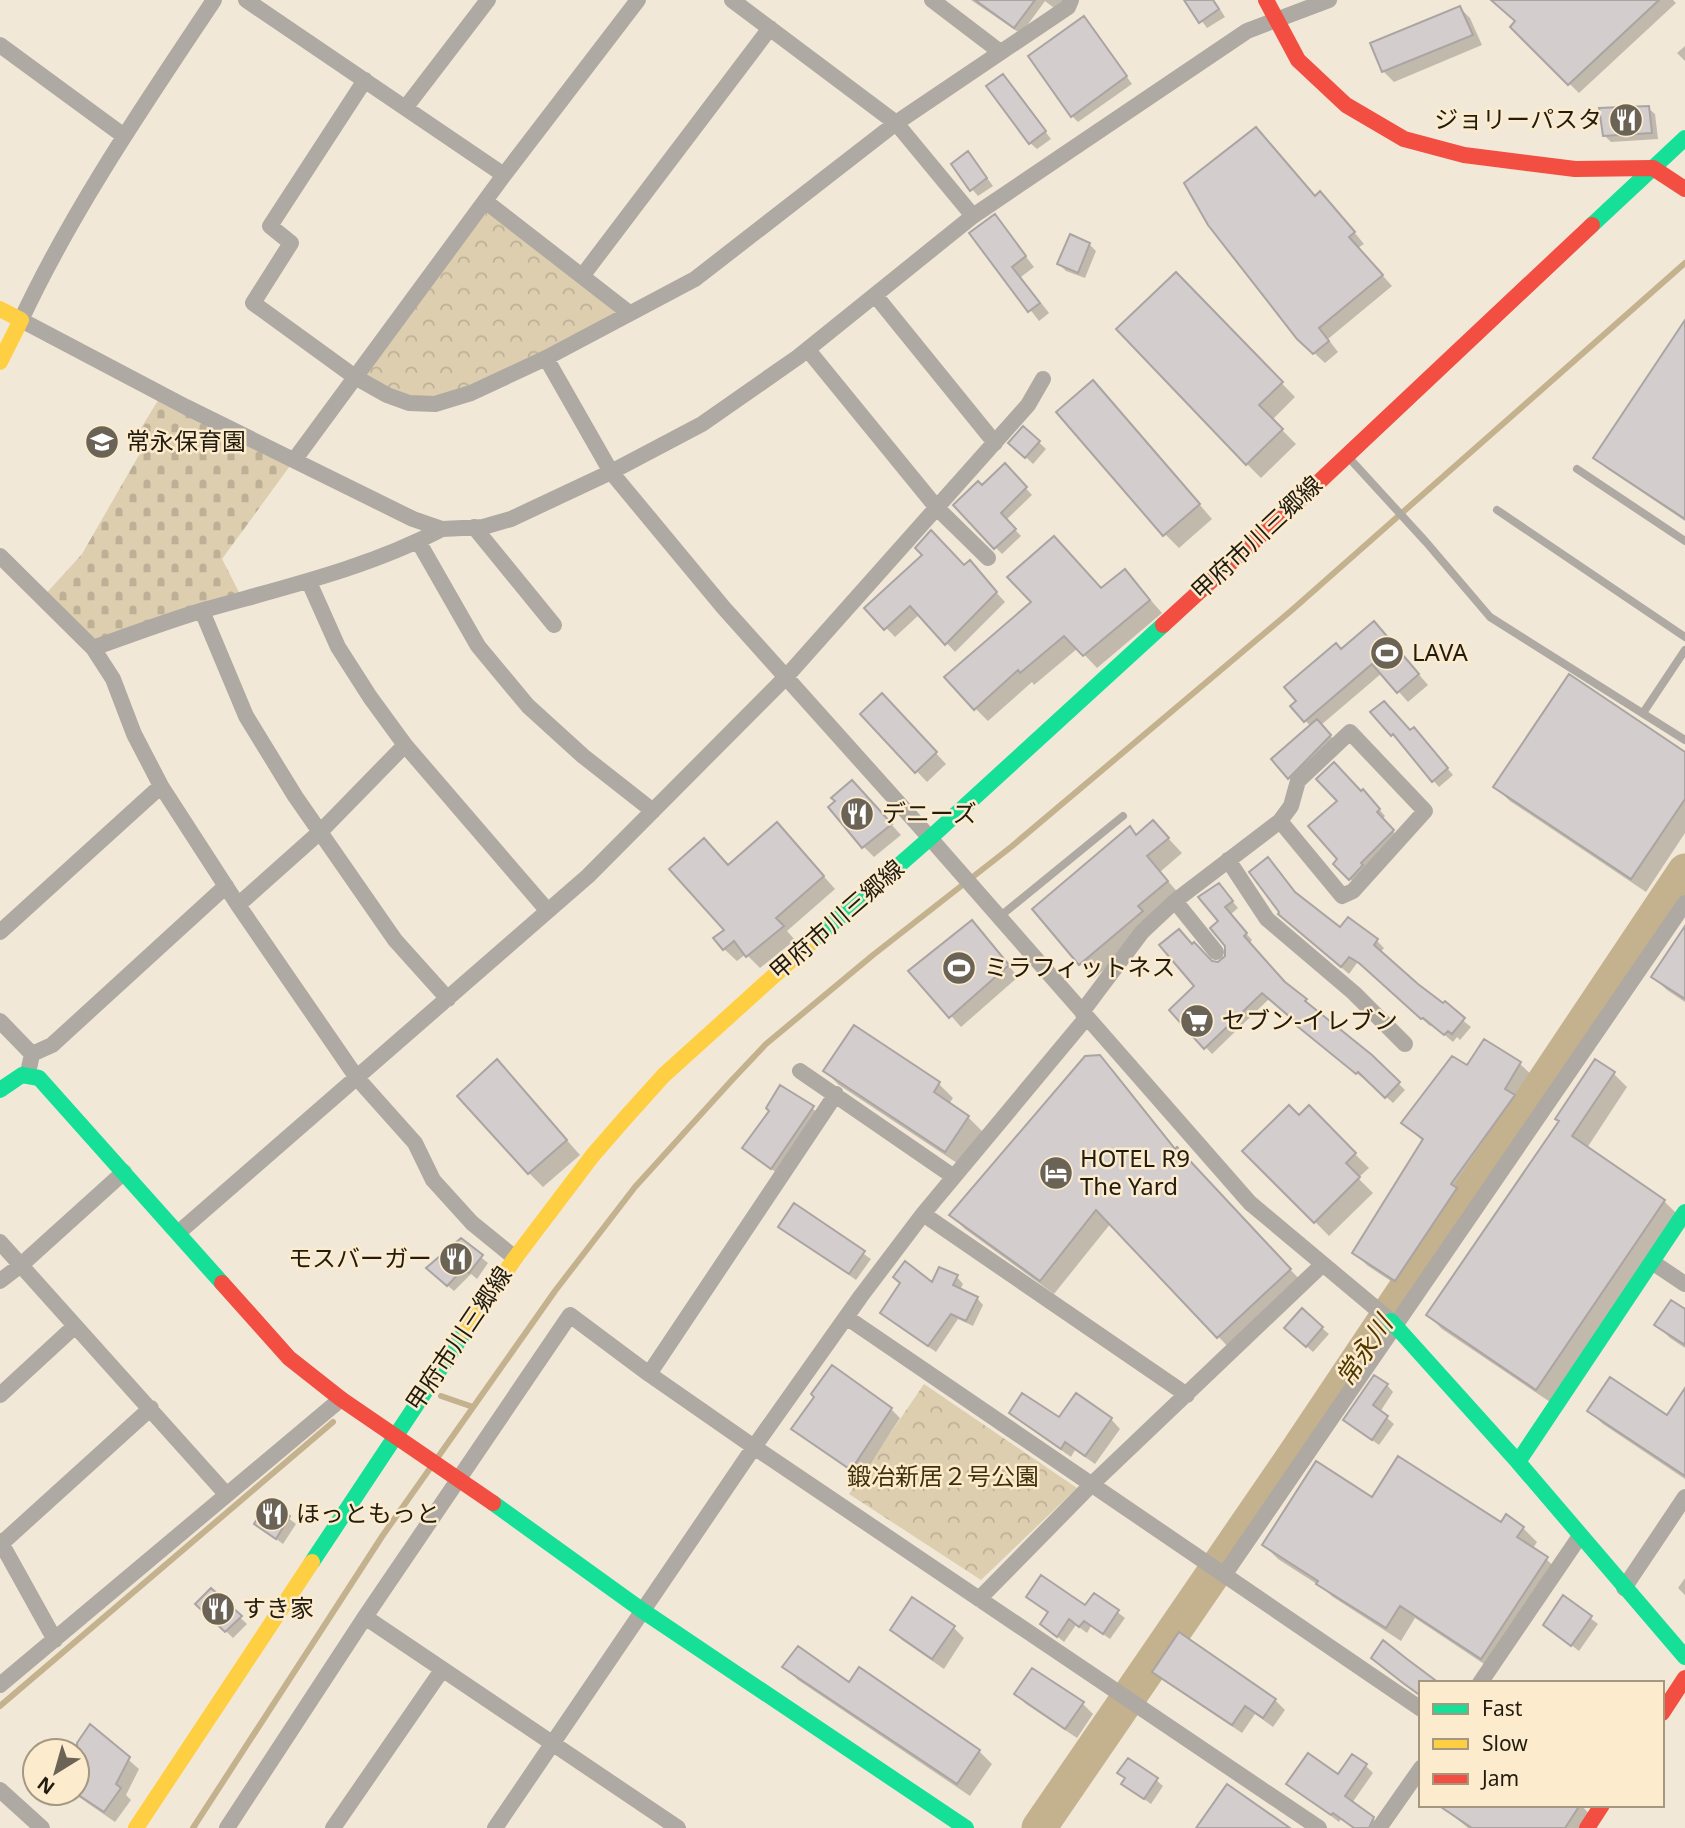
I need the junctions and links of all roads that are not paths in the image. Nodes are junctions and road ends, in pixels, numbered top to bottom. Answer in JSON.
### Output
{"nodes":[{"id":1,"x":214,"y":0,"type":"edge"},
{"id":2,"x":246,"y":0,"type":"edge"},
{"id":3,"x":488,"y":0,"type":"edge"},
{"id":4,"x":638,"y":0,"type":"edge"},
{"id":5,"x":733,"y":0,"type":"edge"},
{"id":6,"x":932,"y":0,"type":"edge"},
{"id":7,"x":1071,"y":0,"type":"edge"},
{"id":8,"x":1266,"y":0,"type":"edge"},
{"id":9,"x":1329,"y":0,"type":"edge"},
{"id":10,"x":1277,"y":19,"type":"junction"},
{"id":11,"x":769,"y":28,"type":"junction"},
{"id":12,"x":0,"y":45,"type":"edge"},
{"id":13,"x":999,"y":51,"type":"junction"},
{"id":14,"x":365,"y":80,"type":"junction"},
{"id":15,"x":406,"y":107,"type":"junction"},
{"id":16,"x":895,"y":123,"type":"junction"},
{"id":17,"x":124,"y":136,"type":"junction"},
{"id":18,"x":1685,"y":138,"type":"edge"},
{"id":19,"x":1653,"y":168,"type":"junction"},
{"id":20,"x":504,"y":175,"type":"junction"},
{"id":21,"x":1685,"y":189,"type":"edge"},
{"id":22,"x":485,"y":201,"type":"junction"},
{"id":23,"x":973,"y":216,"type":"junction"},
{"id":24,"x":583,"y":275,"type":"junction"},
{"id":25,"x":875,"y":295,"type":"junction"},
{"id":26,"x":0,"y":309,"type":"edge"},
{"id":27,"x":628,"y":312,"type":"junction"},
{"id":28,"x":21,"y":320,"type":"junction"},
{"id":29,"x":808,"y":350,"type":"junction"},
{"id":30,"x":546,"y":358,"type":"junction"},
{"id":31,"x":0,"y":362,"type":"edge"},
{"id":32,"x":355,"y":377,"type":"junction"},
{"id":33,"x":1043,"y":379,"type":"dead end"},
{"id":34,"x":995,"y":443,"type":"junction"},
{"id":35,"x":1347,"y":455,"type":"junction"},
{"id":36,"x":295,"y":458,"type":"junction"},
{"id":37,"x":1577,"y":470,"type":"dead end"},
{"id":38,"x":611,"y":471,"type":"junction"},
{"id":39,"x":937,"y":508,"type":"junction"},
{"id":40,"x":1497,"y":510,"type":"dead end"},
{"id":41,"x":474,"y":527,"type":"junction"},
{"id":42,"x":442,"y":528,"type":"junction"},
{"id":43,"x":418,"y":541,"type":"junction"},
{"id":44,"x":1685,"y":541,"type":"edge"},
{"id":45,"x":0,"y":556,"type":"edge"},
{"id":46,"x":988,"y":558,"type":"dead end"},
{"id":47,"x":309,"y":582,"type":"junction"},
{"id":48,"x":202,"y":611,"type":"junction"},
{"id":49,"x":554,"y":625,"type":"dead end"},
{"id":50,"x":1685,"y":637,"type":"edge"},
{"id":51,"x":93,"y":648,"type":"junction"},
{"id":52,"x":1685,"y":650,"type":"edge"},
{"id":53,"x":786,"y":677,"type":"junction"},
{"id":54,"x":1643,"y":713,"type":"junction"},
{"id":55,"x":1685,"y":739,"type":"edge"},
{"id":56,"x":405,"y":745,"type":"junction"},
{"id":57,"x":161,"y":786,"type":"junction"},
{"id":58,"x":653,"y":811,"type":"junction"},
{"id":59,"x":1123,"y":816,"type":"dead end"},
{"id":60,"x":1280,"y":821,"type":"junction"},
{"id":61,"x":321,"y":831,"type":"junction"},
{"id":62,"x":930,"y":838,"type":"junction"},
{"id":63,"x":1228,"y":860,"type":"junction"},
{"id":64,"x":226,"y":886,"type":"junction"},
{"id":65,"x":1175,"y":901,"type":"junction"},
{"id":66,"x":1685,"y":903,"type":"edge"},
{"id":67,"x":238,"y":905,"type":"junction"},
{"id":68,"x":547,"y":910,"type":"junction"},
{"id":69,"x":998,"y":918,"type":"junction"},
{"id":70,"x":0,"y":932,"type":"edge"},
{"id":71,"x":1216,"y":951,"type":"dead end"},
{"id":72,"x":448,"y":999,"type":"junction"},
{"id":73,"x":1084,"y":1015,"type":"junction"},
{"id":74,"x":0,"y":1021,"type":"edge"},
{"id":75,"x":1405,"y":1044,"type":"dead end"},
{"id":76,"x":32,"y":1054,"type":"junction"},
{"id":77,"x":800,"y":1071,"type":"dead end"},
{"id":78,"x":28,"y":1073,"type":"junction"},
{"id":79,"x":357,"y":1078,"type":"junction"},
{"id":80,"x":0,"y":1090,"type":"edge"},
{"id":81,"x":836,"y":1094,"type":"junction"},
{"id":82,"x":124,"y":1172,"type":"junction"},
{"id":83,"x":954,"y":1177,"type":"junction"},
{"id":84,"x":1685,"y":1212,"type":"edge"},
{"id":85,"x":923,"y":1214,"type":"junction"},
{"id":86,"x":178,"y":1233,"type":"junction"},
{"id":87,"x":0,"y":1242,"type":"edge"},
{"id":88,"x":515,"y":1258,"type":"junction"},
{"id":89,"x":1652,"y":1262,"type":"junction"},
{"id":90,"x":1323,"y":1264,"type":"junction"},
{"id":91,"x":21,"y":1265,"type":"junction"},
{"id":92,"x":0,"y":1281,"type":"edge"},
{"id":93,"x":1685,"y":1284,"type":"edge"},
{"id":94,"x":846,"y":1317,"type":"junction"},
{"id":95,"x":1393,"y":1323,"type":"junction"},
{"id":96,"x":75,"y":1326,"type":"junction"},
{"id":97,"x":649,"y":1374,"type":"junction"},
{"id":98,"x":0,"y":1395,"type":"edge"},
{"id":99,"x":1187,"y":1395,"type":"junction"},
{"id":100,"x":341,"y":1399,"type":"junction"},
{"id":101,"x":151,"y":1408,"type":"junction"},
{"id":102,"x":394,"y":1435,"type":"junction"},
{"id":103,"x":754,"y":1447,"type":"junction"},
{"id":104,"x":1518,"y":1462,"type":"junction"},
{"id":105,"x":456,"y":1477,"type":"junction"},
{"id":106,"x":1092,"y":1484,"type":"junction"},
{"id":107,"x":226,"y":1494,"type":"junction"},
{"id":108,"x":1685,"y":1497,"type":"edge"},
{"id":109,"x":1580,"y":1536,"type":"junction"},
{"id":110,"x":1,"y":1542,"type":"edge"},
{"id":111,"x":1217,"y":1571,"type":"junction"},
{"id":112,"x":1624,"y":1588,"type":"junction"},
{"id":113,"x":979,"y":1599,"type":"junction"},
{"id":114,"x":643,"y":1611,"type":"junction"},
{"id":115,"x":365,"y":1616,"type":"junction"},
{"id":116,"x":55,"y":1640,"type":"junction"},
{"id":117,"x":1685,"y":1657,"type":"edge"},
{"id":118,"x":442,"y":1670,"type":"junction"},
{"id":119,"x":1685,"y":1678,"type":"edge"},
{"id":120,"x":1481,"y":1681,"type":"edge"},
{"id":121,"x":0,"y":1685,"type":"edge"},
{"id":122,"x":1419,"y":1708,"type":"edge"},
{"id":123,"x":1664,"y":1710,"type":"edge"},
{"id":124,"x":551,"y":1743,"type":"junction"},
{"id":125,"x":1419,"y":1771,"type":"edge"},
{"id":126,"x":0,"y":1790,"type":"edge"},
{"id":127,"x":1601,"y":1807,"type":"edge"},
{"id":128,"x":42,"y":1828,"type":"edge"},
{"id":129,"x":136,"y":1828,"type":"edge"},
{"id":130,"x":227,"y":1828,"type":"edge"},
{"id":131,"x":333,"y":1828,"type":"edge"},
{"id":132,"x":495,"y":1828,"type":"edge"},
{"id":133,"x":678,"y":1828,"type":"edge"},
{"id":134,"x":966,"y":1828,"type":"edge"},
{"id":135,"x":1319,"y":1828,"type":"edge"},
{"id":136,"x":1380,"y":1828,"type":"edge"},
{"id":137,"x":1587,"y":1828,"type":"edge"}],
"edges":[{"from":1,"to":17,"type":"street"},
{"from":2,"to":14,"type":"street"},
{"from":3,"to":15,"type":"street"},
{"from":4,"to":20,"type":"street"},
{"from":5,"to":11,"type":"street"},
{"from":6,"to":13,"type":"street"},
{"from":7,"to":13,"type":"street"},
{"from":8,"to":10,"type":"street"},
{"from":9,"to":10,"type":"street"},
{"from":10,"to":19,"type":"street"},
{"from":10,"to":23,"type":"street"},
{"from":11,"to":16,"type":"street"},
{"from":11,"to":24,"type":"street"},
{"from":12,"to":17,"type":"street"},
{"from":13,"to":16,"type":"street"},
{"from":14,"to":15,"type":"street"},
{"from":14,"to":32,"type":"street"},
{"from":15,"to":20,"type":"street"},
{"from":16,"to":23,"type":"street"},
{"from":16,"to":27,"type":"street"},
{"from":17,"to":28,"type":"street"},
{"from":18,"to":19,"type":"street","name":"甲府市川三郷線"},
{"from":19,"to":21,"type":"street"},
{"from":19,"to":35,"type":"street","name":"甲府市川三郷線"},
{"from":20,"to":22,"type":"street"},
{"from":22,"to":24,"type":"street"},
{"from":22,"to":32,"type":"street"},
{"from":23,"to":25,"type":"street"},
{"from":24,"to":27,"type":"street"},
{"from":25,"to":29,"type":"street"},
{"from":25,"to":34,"type":"street"},
{"from":26,"to":28,"type":"street"},
{"from":27,"to":30,"type":"street"},
{"from":28,"to":31,"type":"street"},
{"from":28,"to":36,"type":"street"},
{"from":29,"to":38,"type":"street"},
{"from":29,"to":39,"type":"street"},
{"from":30,"to":32,"type":"street"},
{"from":30,"to":38,"type":"street"},
{"from":32,"to":36,"type":"street"},
{"from":33,"to":34,"type":"street"},
{"from":34,"to":39,"type":"street"},
{"from":35,"to":54,"type":"lane"},
{"from":35,"to":62,"type":"street","name":"甲府市川三郷線"},
{"from":36,"to":42,"type":"street"},
{"from":37,"to":44,"type":"lane"},
{"from":38,"to":41,"type":"street"},
{"from":38,"to":53,"type":"street"},
{"from":39,"to":46,"type":"street"},
{"from":39,"to":53,"type":"street"},
{"from":40,"to":50,"type":"lane"},
{"from":41,"to":42,"type":"street"},
{"from":41,"to":49,"type":"street"},
{"from":42,"to":43,"type":"street"},
{"from":43,"to":47,"type":"street"},
{"from":43,"to":58,"type":"street"},
{"from":45,"to":51,"type":"street"},
{"from":47,"to":48,"type":"street"},
{"from":47,"to":56,"type":"street"},
{"from":48,"to":51,"type":"street"},
{"from":48,"to":61,"type":"street"},
{"from":51,"to":57,"type":"street"},
{"from":52,"to":54,"type":"lane"},
{"from":53,"to":58,"type":"street"},
{"from":53,"to":62,"type":"street"},
{"from":54,"to":55,"type":"lane"},
{"from":56,"to":61,"type":"street"},
{"from":56,"to":68,"type":"street"},
{"from":57,"to":64,"type":"street"},
{"from":57,"to":70,"type":"street"},
{"from":58,"to":68,"type":"street"},
{"from":59,"to":69,"type":"lane"},
{"from":60,"to":60,"type":"street"},
{"from":60,"to":63,"type":"street"},
{"from":61,"to":67,"type":"street"},
{"from":61,"to":72,"type":"street"},
{"from":62,"to":69,"type":"street"},
{"from":62,"to":88,"type":"street","name":"甲府市川三郷線"},
{"from":63,"to":65,"type":"street"},
{"from":63,"to":75,"type":"street"},
{"from":64,"to":67,"type":"street"},
{"from":64,"to":76,"type":"street"},
{"from":65,"to":71,"type":"street"},
{"from":65,"to":73,"type":"street"},
{"from":66,"to":95,"type":"street"},
{"from":67,"to":79,"type":"street"},
{"from":68,"to":72,"type":"street"},
{"from":69,"to":73,"type":"street"},
{"from":72,"to":79,"type":"street"},
{"from":73,"to":83,"type":"street"},
{"from":73,"to":90,"type":"street"},
{"from":74,"to":76,"type":"street"},
{"from":76,"to":78,"type":"street"},
{"from":77,"to":81,"type":"street"},
{"from":78,"to":80,"type":"street"},
{"from":78,"to":82,"type":"street"},
{"from":79,"to":86,"type":"street"},
{"from":79,"to":88,"type":"street"},
{"from":81,"to":83,"type":"street"},
{"from":81,"to":97,"type":"street"},
{"from":82,"to":86,"type":"street"},
{"from":82,"to":91,"type":"street"},
{"from":83,"to":85,"type":"street"},
{"from":84,"to":89,"type":"street"},
{"from":85,"to":94,"type":"street"},
{"from":85,"to":99,"type":"street"},
{"from":86,"to":100,"type":"street"},
{"from":87,"to":91,"type":"street"},
{"from":88,"to":102,"type":"street","name":"甲府市川三郷線"},
{"from":89,"to":93,"type":"street"},
{"from":89,"to":104,"type":"street"},
{"from":90,"to":95,"type":"street"},
{"from":90,"to":99,"type":"street"},
{"from":91,"to":92,"type":"street"},
{"from":91,"to":96,"type":"street"},
{"from":94,"to":103,"type":"street"},
{"from":94,"to":106,"type":"street"},
{"from":95,"to":104,"type":"street"},
{"from":95,"to":111,"type":"street"},
{"from":96,"to":98,"type":"street"},
{"from":96,"to":101,"type":"street"},
{"from":97,"to":103,"type":"street"},
{"from":97,"to":105,"type":"street"},
{"from":99,"to":106,"type":"street"},
{"from":100,"to":102,"type":"street"},
{"from":100,"to":107,"type":"street"},
{"from":101,"to":107,"type":"street"},
{"from":101,"to":110,"type":"street"},
{"from":102,"to":105,"type":"street"},
{"from":102,"to":129,"type":"street","name":"甲府市川三郷線"},
{"from":103,"to":113,"type":"street"},
{"from":103,"to":114,"type":"street"},
{"from":104,"to":109,"type":"street"},
{"from":105,"to":114,"type":"street"},
{"from":105,"to":115,"type":"street"},
{"from":106,"to":111,"type":"street"},
{"from":106,"to":113,"type":"street"},
{"from":107,"to":116,"type":"street"},
{"from":108,"to":112,"type":"street"},
{"from":109,"to":112,"type":"street"},
{"from":109,"to":120,"type":"street"},
{"from":110,"to":116,"type":"street"},
{"from":111,"to":122,"type":"street"},
{"from":112,"to":117,"type":"street"},
{"from":113,"to":135,"type":"street"},
{"from":114,"to":124,"type":"street"},
{"from":114,"to":134,"type":"street"},
{"from":115,"to":118,"type":"street"},
{"from":115,"to":130,"type":"street"},
{"from":116,"to":121,"type":"street"},
{"from":118,"to":124,"type":"street"},
{"from":118,"to":131,"type":"street"},
{"from":119,"to":123,"type":"street"},
{"from":124,"to":132,"type":"street"},
{"from":124,"to":133,"type":"street"},
{"from":125,"to":136,"type":"street"},
{"from":126,"to":128,"type":"street"},
{"from":127,"to":137,"type":"street"}]}
